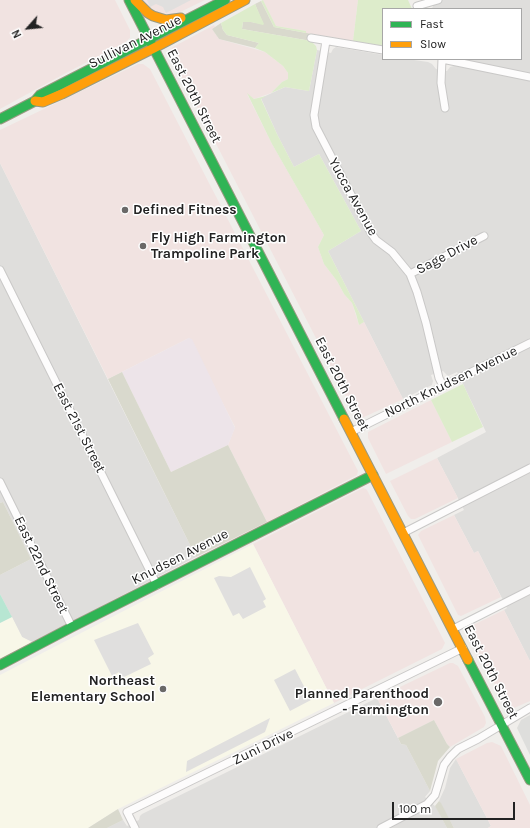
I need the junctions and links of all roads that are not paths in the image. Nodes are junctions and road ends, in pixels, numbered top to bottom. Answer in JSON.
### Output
{"nodes":[{"id":1,"x":129,"y":0,"type":"edge"},
{"id":2,"x":135,"y":0,"type":"edge"},
{"id":3,"x":225,"y":0,"type":"edge"},
{"id":4,"x":245,"y":0,"type":"edge"},
{"id":5,"x":438,"y":0,"type":"edge"},
{"id":6,"x":417,"y":5,"type":"edge"},
{"id":7,"x":190,"y":17,"type":"junction"},
{"id":8,"x":149,"y":38,"type":"junction"},
{"id":9,"x":311,"y":38,"type":"dead end"},
{"id":10,"x":326,"y":41,"type":"junction"},
{"id":11,"x":154,"y":48,"type":"junction"},
{"id":12,"x":382,"y":50,"type":"edge"},
{"id":13,"x":442,"y":60,"type":"edge"},
{"id":14,"x":447,"y":60,"type":"edge"},
{"id":15,"x":530,"y":77,"type":"edge"},
{"id":16,"x":35,"y":101,"type":"junction"},
{"id":17,"x":445,"y":108,"type":"dead end"},
{"id":18,"x":0,"y":119,"type":"edge"},
{"id":19,"x":484,"y":236,"type":"dead end"},
{"id":20,"x":0,"y":270,"type":"edge"},
{"id":21,"x":410,"y":274,"type":"junction"},
{"id":22,"x":530,"y":343,"type":"edge"},
{"id":23,"x":443,"y":386,"type":"junction"},
{"id":24,"x":351,"y":432,"type":"junction"},
{"id":25,"x":530,"y":468,"type":"edge"},
{"id":26,"x":373,"y":475,"type":"junction"},
{"id":27,"x":0,"y":482,"type":"edge"},
{"id":28,"x":404,"y":533,"type":"junction"},
{"id":29,"x":157,"y":585,"type":"junction"},
{"id":30,"x":530,"y":590,"type":"edge"},
{"id":31,"x":72,"y":627,"type":"junction"},
{"id":32,"x":453,"y":629,"type":"junction"},
{"id":33,"x":463,"y":648,"type":"junction"},
{"id":34,"x":0,"y":665,"type":"edge"},
{"id":35,"x":530,"y":708,"type":"edge"},
{"id":36,"x":502,"y":724,"type":"junction"},
{"id":37,"x":530,"y":780,"type":"edge"},
{"id":38,"x":384,"y":827,"type":"edge"},
{"id":39,"x":135,"y":828,"type":"edge"}],
"edges":[{"from":1,"to":8,"type":"main road","name":"East 20th Street"},
{"from":2,"to":7,"type":"main road"},
{"from":3,"to":7,"type":"main road","name":"Sullivan Avenue"},
{"from":4,"to":11,"type":"main road","name":"Sullivan Avenue"},
{"from":5,"to":6,"type":"street"},
{"from":7,"to":8,"type":"main road","name":"Sullivan Avenue"},
{"from":8,"to":11,"type":"main road","name":"East 20th Street"},
{"from":8,"to":16,"type":"main road","name":"Sullivan Avenue"},
{"from":9,"to":10,"type":"street"},
{"from":10,"to":12,"type":"street"},
{"from":10,"to":21,"type":"street","name":"Yucca Avenue"},
{"from":11,"to":16,"type":"main road","name":"Sullivan Avenue"},
{"from":11,"to":24,"type":"main road","name":"East 20th Street"},
{"from":13,"to":17,"type":"street"},
{"from":14,"to":15,"type":"street"},
{"from":16,"to":18,"type":"main road","name":"Sullivan Avenue"},
{"from":19,"to":21,"type":"street","name":"Sage Drive"},
{"from":20,"to":29,"type":"street","name":"East 21st Street"},
{"from":21,"to":23,"type":"street","name":"Yucca Avenue"},
{"from":22,"to":23,"type":"street","name":"North Knudsen Avenue"},
{"from":23,"to":24,"type":"street","name":"North Knudsen Avenue"},
{"from":24,"to":26,"type":"main road","name":"East 20th Street"},
{"from":25,"to":28,"type":"street"},
{"from":26,"to":28,"type":"main road","name":"East 20th Street"},
{"from":26,"to":29,"type":"main road","name":"Knudsen Avenue"},
{"from":27,"to":31,"type":"street","name":"East 22nd Street"},
{"from":28,"to":32,"type":"main road","name":"East 20th Street"},
{"from":29,"to":31,"type":"main road","name":"Knudsen Avenue"},
{"from":30,"to":32,"type":"street"},
{"from":31,"to":34,"type":"main road","name":"Knudsen Avenue"},
{"from":32,"to":33,"type":"main road","name":"East 20th Street"},
{"from":33,"to":36,"type":"main road","name":"East 20th Street"},
{"from":33,"to":39,"type":"street","name":"Zuni Drive"},
{"from":35,"to":36,"type":"street"},
{"from":36,"to":37,"type":"main road","name":"East 20th Street"},
{"from":36,"to":38,"type":"street"}]}
